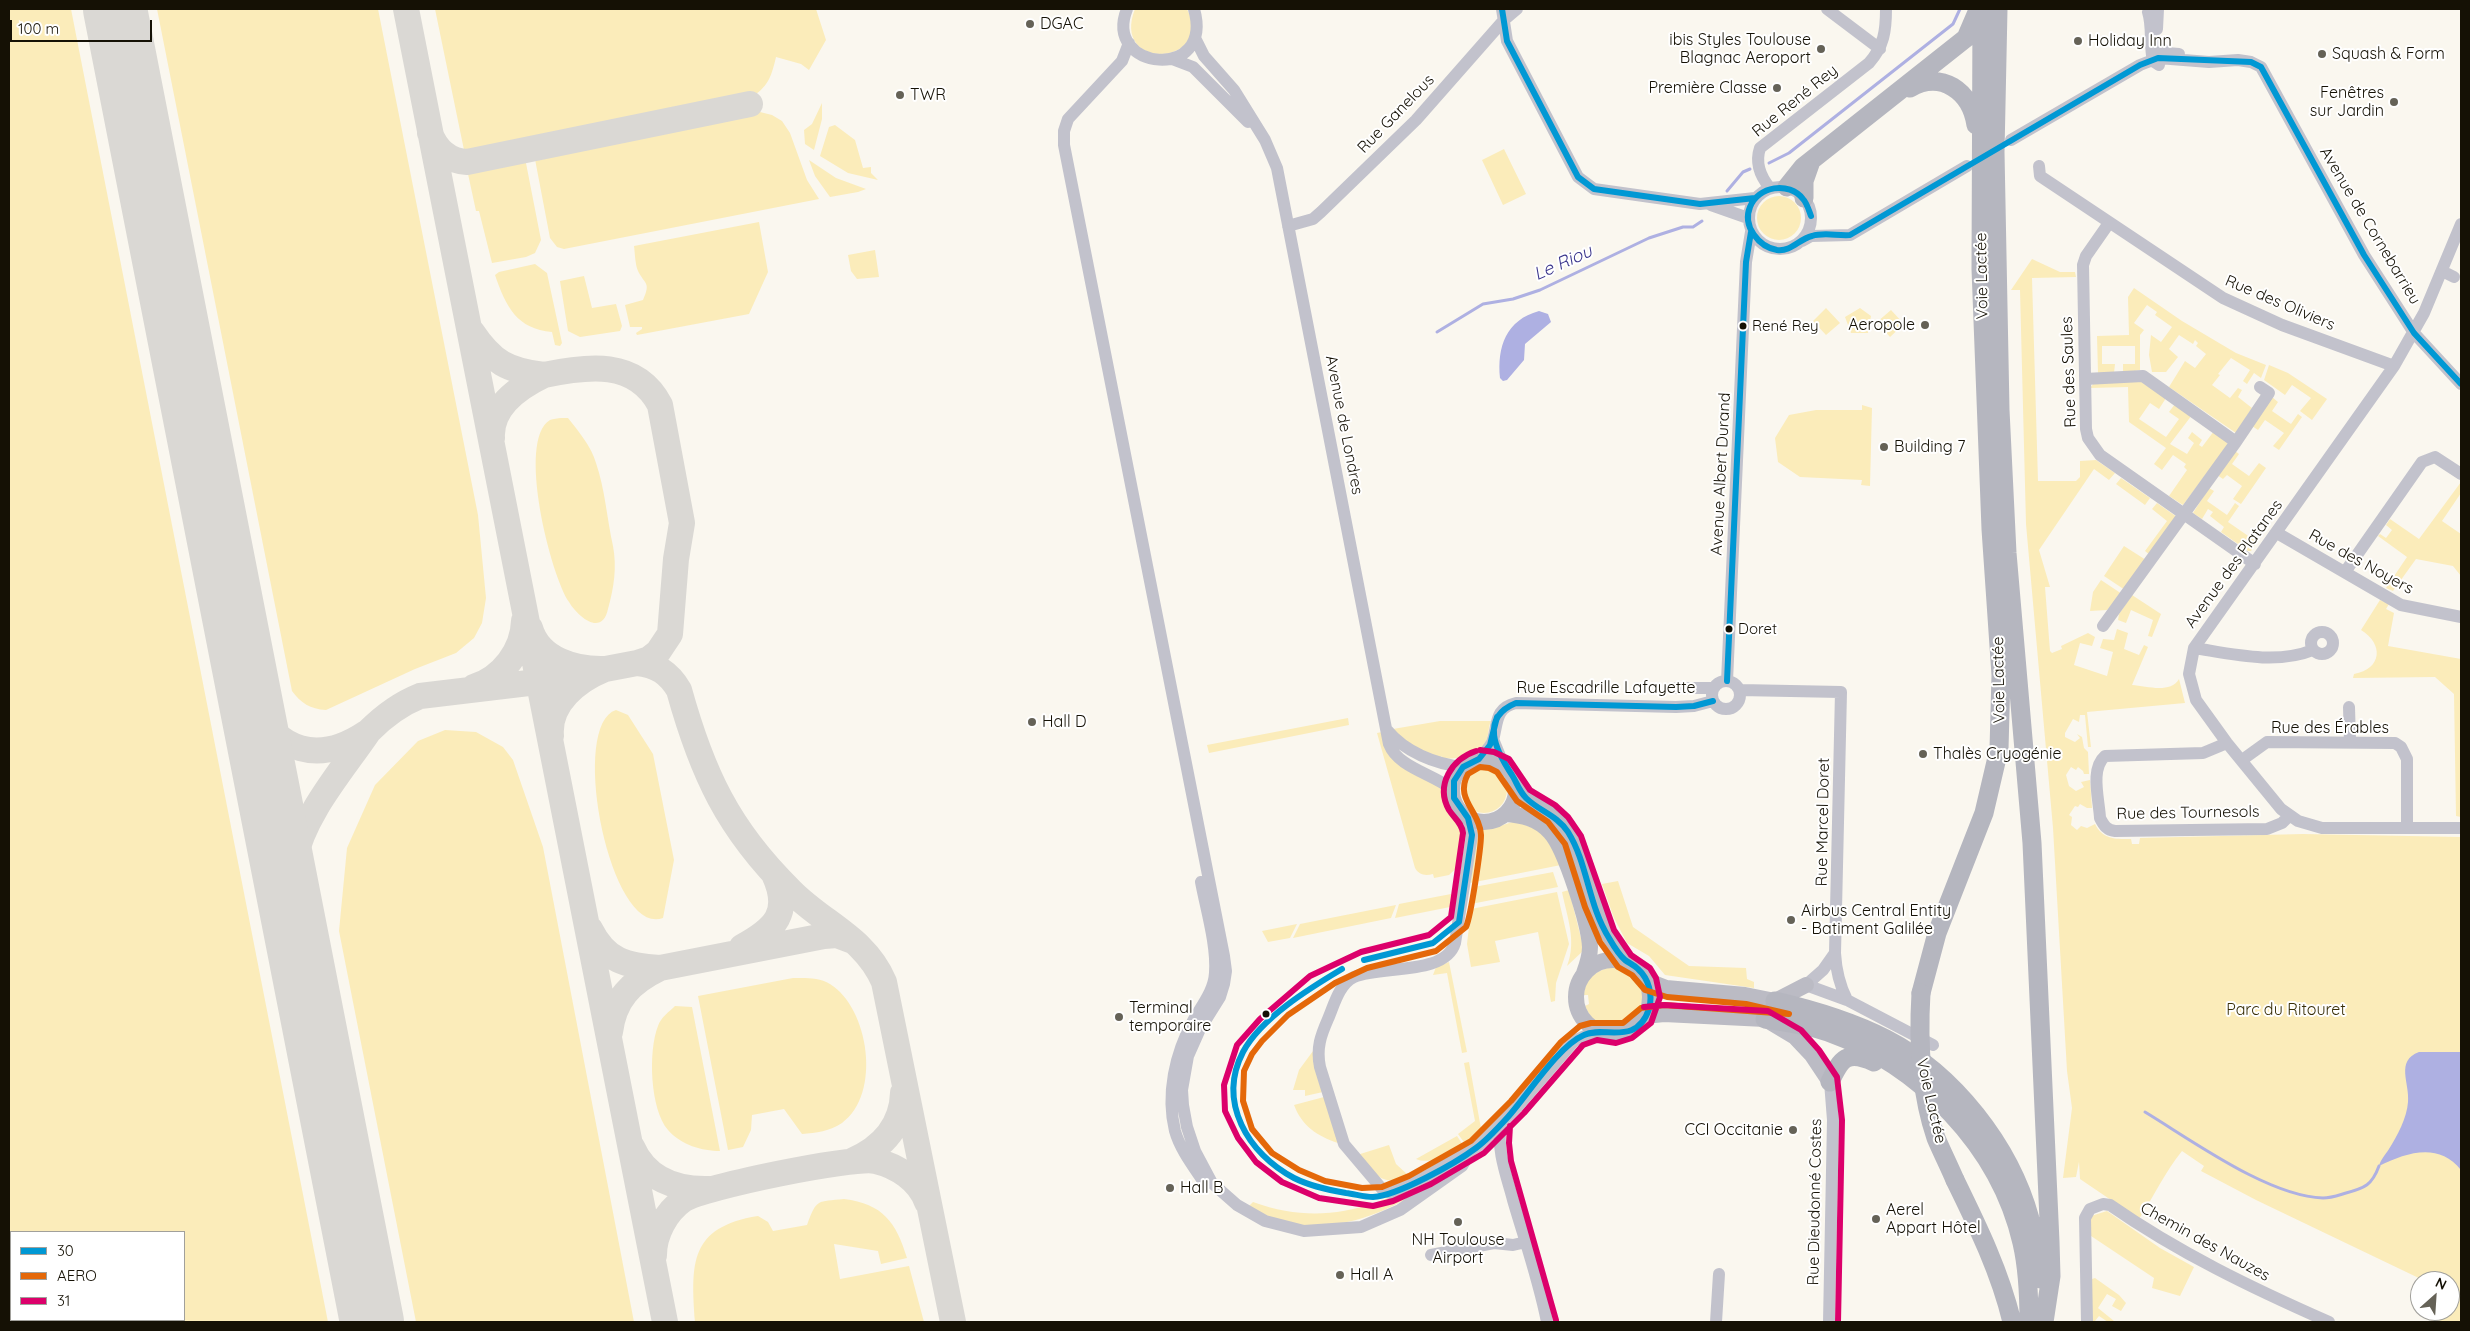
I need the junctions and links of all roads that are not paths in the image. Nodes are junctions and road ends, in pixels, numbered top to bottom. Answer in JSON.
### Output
{"nodes":[{"id":1,"x":1127,"y":9,"type":"edge"},
{"id":2,"x":1194,"y":9,"type":"edge"},
{"id":3,"x":1517,"y":9,"type":"edge"},
{"id":4,"x":1827,"y":9,"type":"edge"},
{"id":5,"x":1886,"y":9,"type":"edge"},
{"id":6,"x":1980,"y":9,"type":"edge"},
{"id":7,"x":1999,"y":9,"type":"edge"},
{"id":8,"x":2151,"y":10,"type":"edge"},
{"id":9,"x":1503,"y":14,"type":"edge"},
{"id":10,"x":1195,"y":38,"type":"junction"},
{"id":11,"x":1129,"y":43,"type":"junction"},
{"id":12,"x":2157,"y":44,"type":"junction"},
{"id":13,"x":1880,"y":48,"type":"junction"},
{"id":14,"x":1172,"y":59,"type":"junction"},
{"id":15,"x":2221,"y":60,"type":"junction"},
{"id":16,"x":2153,"y":61,"type":"junction"},
{"id":17,"x":2138,"y":66,"type":"junction"},
{"id":18,"x":2265,"y":75,"type":"junction"},
{"id":19,"x":1893,"y":97,"type":"junction"},
{"id":20,"x":1258,"y":130,"type":"junction"},
{"id":21,"x":2011,"y":140,"type":"dead end"},
{"id":22,"x":1974,"y":161,"type":"junction"},
{"id":23,"x":1810,"y":163,"type":"junction"},
{"id":24,"x":2039,"y":166,"type":"dead end"},
{"id":25,"x":1778,"y":188,"type":"junction"},
{"id":26,"x":1755,"y":198,"type":"junction"},
{"id":27,"x":1804,"y":198,"type":"junction"},
{"id":28,"x":1708,"y":204,"type":"junction"},
{"id":29,"x":1811,"y":216,"type":"junction"},
{"id":30,"x":1748,"y":218,"type":"junction"},
{"id":31,"x":2110,"y":223,"type":"junction"},
{"id":32,"x":2461,"y":224,"type":"edge"},
{"id":33,"x":1288,"y":226,"type":"junction"},
{"id":34,"x":1860,"y":228,"type":"junction"},
{"id":35,"x":1751,"y":232,"type":"junction"},
{"id":36,"x":1802,"y":241,"type":"junction"},
{"id":37,"x":1771,"y":248,"type":"junction"},
{"id":38,"x":1746,"y":269,"type":"junction"},
{"id":39,"x":2442,"y":271,"type":"junction"},
{"id":40,"x":2454,"y":277,"type":"dead end"},
{"id":41,"x":2414,"y":333,"type":"junction"},
{"id":42,"x":2394,"y":366,"type":"junction"},
{"id":43,"x":2085,"y":379,"type":"junction"},
{"id":44,"x":2461,"y":384,"type":"edge"},
{"id":45,"x":2260,"y":387,"type":"dead end"},
{"id":46,"x":2236,"y":442,"type":"junction"},
{"id":47,"x":2461,"y":474,"type":"edge"},
{"id":48,"x":2186,"y":514,"type":"junction"},
{"id":49,"x":2277,"y":533,"type":"junction"},
{"id":50,"x":2255,"y":564,"type":"junction"},
{"id":51,"x":2345,"y":572,"type":"junction"},
{"id":52,"x":2461,"y":617,"type":"edge"},
{"id":53,"x":2103,"y":626,"type":"dead end"},
{"id":54,"x":2194,"y":648,"type":"junction"},
{"id":55,"x":2313,"y":650,"type":"dead end"},
{"id":56,"x":1726,"y":681,"type":"junction"},
{"id":57,"x":1676,"y":688,"type":"dead end"},
{"id":58,"x":1740,"y":690,"type":"junction"},
{"id":59,"x":1713,"y":694,"type":"junction"},
{"id":60,"x":2349,"y":707,"type":"dead end"},
{"id":61,"x":1387,"y":730,"type":"junction"},
{"id":62,"x":1493,"y":739,"type":"junction"},
{"id":63,"x":2350,"y":742,"type":"junction"},
{"id":64,"x":2227,"y":743,"type":"junction"},
{"id":65,"x":1479,"y":759,"type":"junction"},
{"id":66,"x":2242,"y":760,"type":"junction"},
{"id":67,"x":1504,"y":766,"type":"junction"},
{"id":68,"x":1463,"y":767,"type":"junction"},
{"id":69,"x":1516,"y":786,"type":"junction"},
{"id":70,"x":1453,"y":790,"type":"junction"},
{"id":71,"x":1505,"y":814,"type":"junction"},
{"id":72,"x":2289,"y":816,"type":"junction"},
{"id":73,"x":1468,"y":818,"type":"junction"},
{"id":74,"x":2407,"y":828,"type":"junction"},
{"id":75,"x":2461,"y":828,"type":"edge"},
{"id":76,"x":1836,"y":953,"type":"junction"},
{"id":77,"x":1625,"y":961,"type":"junction"},
{"id":78,"x":1584,"y":973,"type":"junction"},
{"id":79,"x":1648,"y":982,"type":"junction"},
{"id":80,"x":1806,"y":985,"type":"junction"},
{"id":81,"x":1847,"y":1000,"type":"junction"},
{"id":82,"x":1775,"y":1001,"type":"junction"},
{"id":83,"x":1645,"y":1016,"type":"junction"},
{"id":84,"x":1765,"y":1019,"type":"junction"},
{"id":85,"x":1596,"y":1030,"type":"junction"},
{"id":86,"x":1933,"y":1044,"type":"dead end"},
{"id":87,"x":1830,"y":1082,"type":"junction"},
{"id":88,"x":1916,"y":1082,"type":"junction"},
{"id":89,"x":1501,"y":1125,"type":"junction"},
{"id":90,"x":1470,"y":1153,"type":"junction"},
{"id":91,"x":1526,"y":1242,"type":"junction"},
{"id":92,"x":1431,"y":1255,"type":"dead end"},
{"id":93,"x":1719,"y":1274,"type":"dead end"},
{"id":94,"x":1547,"y":1322,"type":"edge"},
{"id":95,"x":1716,"y":1322,"type":"edge"},
{"id":96,"x":1829,"y":1322,"type":"edge"},
{"id":97,"x":2012,"y":1322,"type":"edge"},
{"id":98,"x":2029,"y":1322,"type":"edge"},
{"id":99,"x":2044,"y":1322,"type":"edge"},
{"id":100,"x":2087,"y":1322,"type":"edge"},
{"id":101,"x":2329,"y":1322,"type":"edge"}],
"edges":[{"from":1,"to":11,"type":"street"},
{"from":2,"to":10,"type":"street"},
{"from":3,"to":9,"type":"street","name":"Rue Ganelous"},
{"from":4,"to":13,"type":"street"},
{"from":5,"to":13,"type":"street"},
{"from":6,"to":19,"type":"highway"},
{"from":6,"to":22,"type":"highway","name":"Voie Lactée"},
{"from":7,"to":99,"type":"highway","name":"Voie Lactée"},
{"from":8,"to":12,"type":"street"},
{"from":8,"to":16,"type":"street"},
{"from":8,"to":17,"type":"street"},
{"from":9,"to":28,"type":"street"},
{"from":9,"to":33,"type":"street","name":"Rue Ganelous"},
{"from":10,"to":14,"type":"street"},
{"from":10,"to":20,"type":"street","name":"Avenue de Londres"},
{"from":11,"to":14,"type":"street"},
{"from":11,"to":90,"type":"street"},
{"from":12,"to":15,"type":"street","name":"Avenue de Cornebarrieu"},
{"from":12,"to":16,"type":"street"},
{"from":13,"to":25,"type":"street","name":"Rue René Rey"},
{"from":14,"to":20,"type":"street","name":"Avenue de Londres"},
{"from":15,"to":16,"type":"street","name":"Avenue de Cornebarrieu"},
{"from":15,"to":18,"type":"street","name":"Avenue de Cornebarrieu"},
{"from":16,"to":17,"type":"street","name":"Avenue de Cornebarrieu"},
{"from":16,"to":18,"type":"street"},
{"from":17,"to":21,"type":"street","name":"Avenue de Cornebarrieu"},
{"from":18,"to":41,"type":"street","name":"Avenue de Cornebarrieu"},
{"from":19,"to":22,"type":"highway"},
{"from":19,"to":23,"type":"highway"},
{"from":20,"to":33,"type":"street","name":"Avenue de Londres"},
{"from":22,"to":34,"type":"street"},
{"from":22,"to":97,"type":"highway","name":"Voie Lactée","bridge":true},
{"from":23,"to":25,"type":"highway"},
{"from":23,"to":27,"type":"highway"},
{"from":24,"to":31,"type":"street","name":"Rue des Oliviers"},
{"from":25,"to":26,"type":"street"},
{"from":25,"to":27,"type":"street"},
{"from":26,"to":28,"type":"street"},
{"from":26,"to":30,"type":"street"},
{"from":27,"to":29,"type":"street"},
{"from":28,"to":30,"type":"street"},
{"from":29,"to":34,"type":"street"},
{"from":29,"to":36,"type":"street"},
{"from":30,"to":35,"type":"street"},
{"from":31,"to":42,"type":"street","name":"Rue des Oliviers"},
{"from":31,"to":43,"type":"street","name":"Rue des Saules"},
{"from":32,"to":39,"type":"street","name":"Avenue des Platanes"},
{"from":33,"to":61,"type":"street","name":"Avenue de Londres"},
{"from":34,"to":36,"type":"street"},
{"from":35,"to":37,"type":"street"},
{"from":35,"to":38,"type":"street","name":"Avenue Albert Durand"},
{"from":36,"to":37,"type":"street"},
{"from":37,"to":38,"type":"street"},
{"from":38,"to":56,"type":"street","name":"Avenue Albert Durand"},
{"from":39,"to":40,"type":"street"},
{"from":39,"to":41,"type":"street","name":"Avenue des Platanes"},
{"from":41,"to":42,"type":"street","name":"Avenue des Platanes"},
{"from":41,"to":44,"type":"street","name":"Avenue de Cornebarrieu"},
{"from":42,"to":49,"type":"street","name":"Avenue des Platanes"},
{"from":43,"to":46,"type":"street"},
{"from":43,"to":48,"type":"street","name":"Rue des Saules"},
{"from":45,"to":46,"type":"street"},
{"from":46,"to":48,"type":"street"},
{"from":47,"to":51,"type":"street"},
{"from":48,"to":50,"type":"street","name":"Rue des Saules"},
{"from":48,"to":53,"type":"street"},
{"from":49,"to":50,"type":"street","name":"Avenue des Platanes"},
{"from":49,"to":51,"type":"street","name":"Rue des Noyers"},
{"from":50,"to":54,"type":"street","name":"Avenue des Platanes"},
{"from":51,"to":52,"type":"street","name":"Rue des Noyers"},
{"from":54,"to":55,"type":"street"},
{"from":54,"to":64,"type":"street","name":"Avenue des Platanes"},
{"from":56,"to":58,"type":"street"},
{"from":56,"to":59,"type":"street"},
{"from":57,"to":59,"type":"street"},
{"from":58,"to":59,"type":"street"},
{"from":58,"to":76,"type":"street","name":"Rue Marcel Doret"},
{"from":59,"to":62,"type":"street","name":"Rue Escadrille Lafayette"},
{"from":60,"to":63,"type":"street"},
{"from":61,"to":68,"type":"street"},
{"from":61,"to":70,"type":"street","name":"Avenue de Londres"},
{"from":62,"to":65,"type":"street","name":"Rue Escadrille Lafayette"},
{"from":62,"to":67,"type":"street"},
{"from":63,"to":66,"type":"street","name":"Rue des Érables"},
{"from":63,"to":74,"type":"street","name":"Rue des Érables"},
{"from":64,"to":66,"type":"street","name":"Avenue des Platanes"},
{"from":64,"to":72,"type":"street","name":"Rue des Tournesols"},
{"from":65,"to":67,"type":"main road"},
{"from":65,"to":68,"type":"main road"},
{"from":66,"to":72,"type":"street","name":"Avenue des Platanes"},
{"from":67,"to":69,"type":"main road"},
{"from":68,"to":70,"type":"main road"},
{"from":69,"to":71,"type":"main road"},
{"from":69,"to":77,"type":"main road"},
{"from":70,"to":73,"type":"main road"},
{"from":71,"to":73,"type":"main road"},
{"from":71,"to":78,"type":"main road"},
{"from":72,"to":74,"type":"street"},
{"from":73,"to":90,"type":"street"},
{"from":74,"to":75,"type":"street"},
{"from":76,"to":80,"type":"street"},
{"from":76,"to":81,"type":"street","name":"Rue Marcel Doret"},
{"from":77,"to":78,"type":"main road"},
{"from":77,"to":79,"type":"main road"},
{"from":78,"to":85,"type":"main road"},
{"from":79,"to":82,"type":"main road"},
{"from":79,"to":83,"type":"main road"},
{"from":80,"to":81,"type":"street"},
{"from":80,"to":82,"type":"main road"},
{"from":81,"to":86,"type":"street"},
{"from":82,"to":99,"type":"highway"},
{"from":83,"to":84,"type":"main road"},
{"from":83,"to":85,"type":"main road"},
{"from":84,"to":87,"type":"main road"},
{"from":84,"to":88,"type":"highway"},
{"from":85,"to":89,"type":"street"},
{"from":87,"to":88,"type":"highway"},
{"from":87,"to":96,"type":"street","name":"Rue Dieudonné Costes"},
{"from":88,"to":98,"type":"highway"},
{"from":89,"to":90,"type":"street"},
{"from":89,"to":91,"type":"street"},
{"from":91,"to":92,"type":"street"},
{"from":91,"to":94,"type":"street"},
{"from":93,"to":95,"type":"street"},
{"from":100,"to":101,"type":"street","name":"Chemin des Nauzes"}]}
